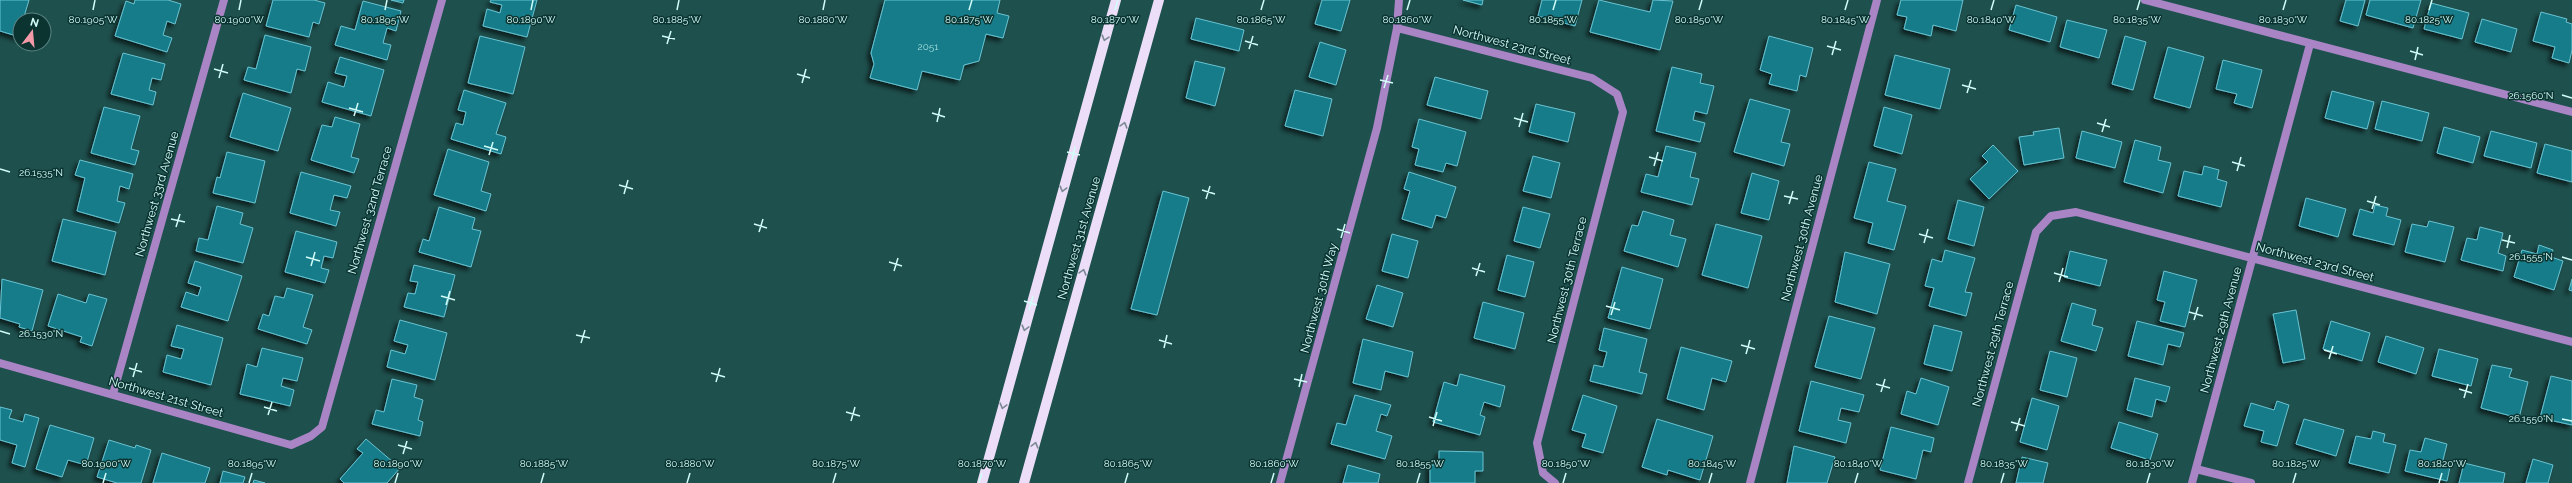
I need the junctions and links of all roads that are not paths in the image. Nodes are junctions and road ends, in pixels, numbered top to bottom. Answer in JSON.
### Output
{"nodes":[{"id":1,"x":224,"y":0,"type":"edge"},
{"id":2,"x":442,"y":0,"type":"edge"},
{"id":3,"x":1116,"y":0,"type":"edge"},
{"id":4,"x":1159,"y":0,"type":"edge"},
{"id":5,"x":1399,"y":0,"type":"edge"},
{"id":6,"x":1877,"y":0,"type":"edge"},
{"id":7,"x":2145,"y":0,"type":"edge"},
{"id":8,"x":1397,"y":28,"type":"junction"},
{"id":9,"x":2310,"y":44,"type":"junction"},
{"id":10,"x":1617,"y":94,"type":"joint"},
{"id":11,"x":2572,"y":112,"type":"edge"},
{"id":12,"x":2051,"y":216,"type":"joint"},
{"id":13,"x":2253,"y":258,"type":"junction"},
{"id":14,"x":2572,"y":342,"type":"edge"},
{"id":15,"x":0,"y":362,"type":"edge"},
{"id":16,"x":114,"y":394,"type":"junction"},
{"id":17,"x":322,"y":427,"type":"joint"},
{"id":18,"x":2196,"y":469,"type":"junction"},
{"id":19,"x":982,"y":483,"type":"edge"},
{"id":20,"x":1024,"y":483,"type":"edge"},
{"id":21,"x":1280,"y":483,"type":"edge"},
{"id":22,"x":1555,"y":483,"type":"edge"},
{"id":23,"x":1750,"y":483,"type":"edge"},
{"id":24,"x":1968,"y":483,"type":"edge"},
{"id":25,"x":2192,"y":483,"type":"edge"},
{"id":26,"x":2251,"y":483,"type":"edge"}],
"edges":[{"from":1,"to":16,"type":"street","name":"Northwest 33rd Avenue"},
{"from":2,"to":17,"type":"street","name":"Northwest 32nd Terrace"},
{"from":3,"to":19,"type":"main road","one_way":true},
{"from":20,"to":4,"type":"main road","name":"Northwest 31st Avenue","one_way":true},
{"from":5,"to":8,"type":"street","name":"Northwest 30th Way"},
{"from":6,"to":23,"type":"street","name":"Northwest 30th Avenue"},
{"from":7,"to":9,"type":"street"},
{"from":8,"to":10,"type":"street","name":"Northwest 23rd Street"},
{"from":8,"to":21,"type":"street","name":"Northwest 30th Way"},
{"from":9,"to":11,"type":"street"},
{"from":9,"to":13,"type":"street","name":"Northwest 29th Avenue"},
{"from":10,"to":22,"type":"street","name":"Northwest 30th Terrace"},
{"from":12,"to":13,"type":"street","name":"Northwest 23rd Street"},
{"from":12,"to":24,"type":"street","name":"Northwest 29th Terrace"},
{"from":13,"to":14,"type":"street","name":"Northwest 23rd Street"},
{"from":13,"to":18,"type":"street","name":"Northwest 29th Avenue"},
{"from":15,"to":16,"type":"street","name":"Northwest 21st Street"},
{"from":16,"to":17,"type":"street","name":"Northwest 21st Street"},
{"from":18,"to":25,"type":"street","name":"Northwest 29th Avenue"},
{"from":18,"to":26,"type":"street"}]}
